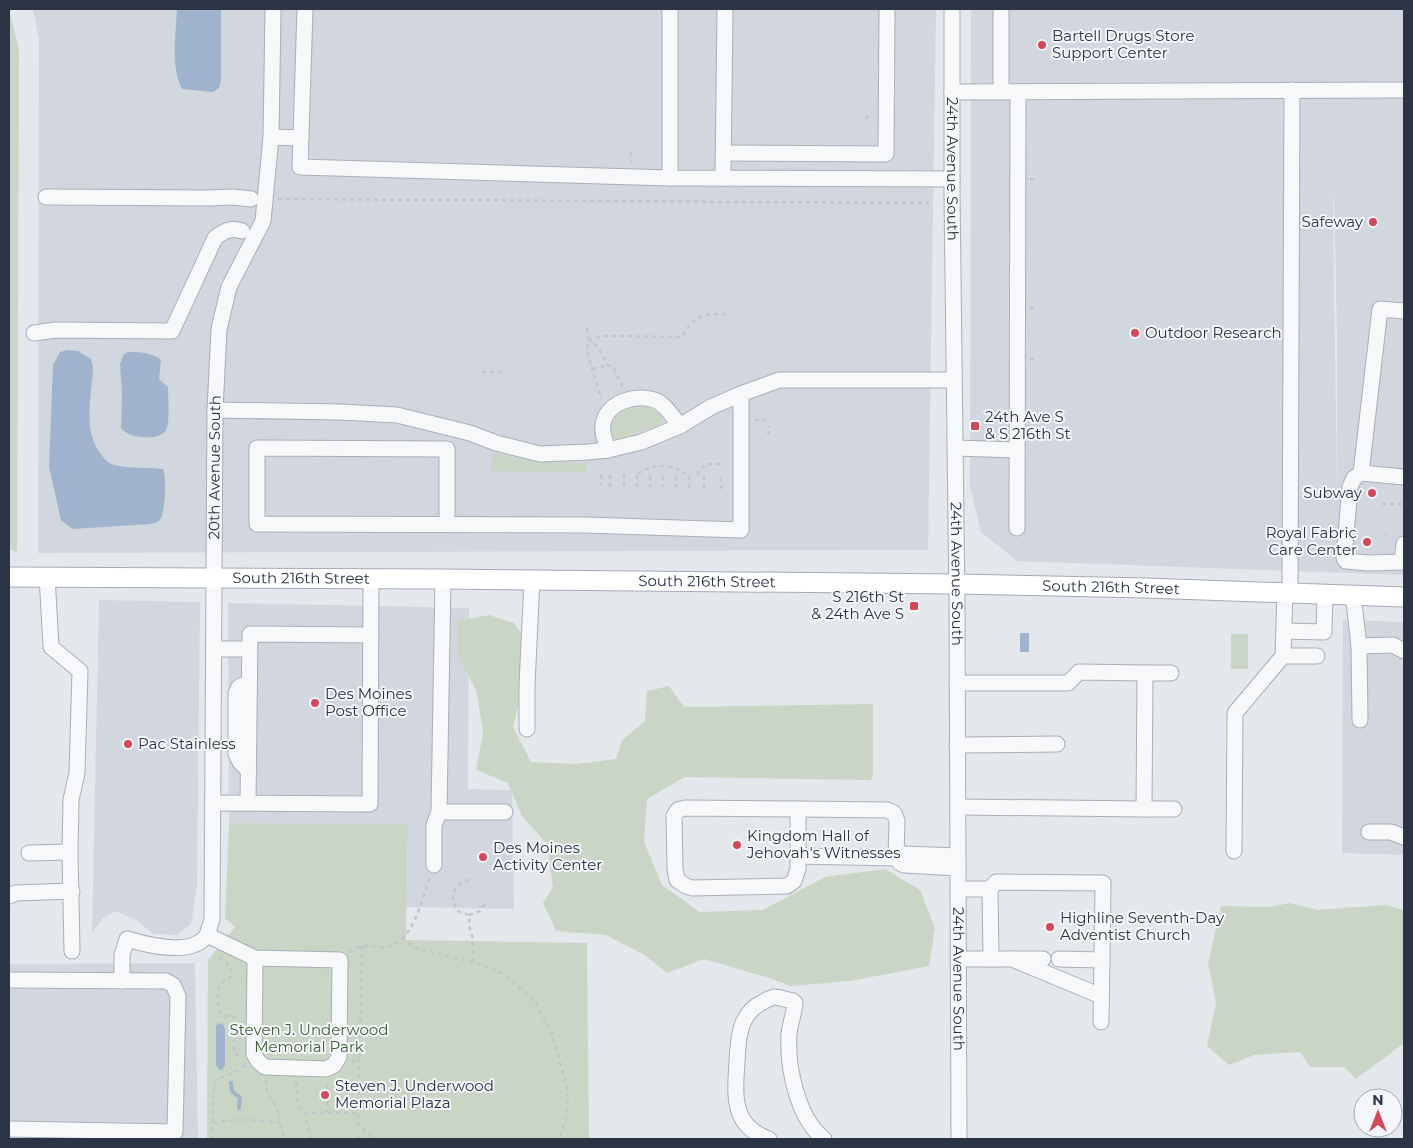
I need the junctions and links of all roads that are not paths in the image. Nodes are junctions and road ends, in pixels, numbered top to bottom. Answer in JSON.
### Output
{"nodes":[{"id":1,"x":273,"y":9,"type":"edge"},
{"id":2,"x":305,"y":9,"type":"edge"},
{"id":3,"x":670,"y":9,"type":"edge"},
{"id":4,"x":725,"y":9,"type":"edge"},
{"id":5,"x":887,"y":9,"type":"edge"},
{"id":6,"x":952,"y":9,"type":"edge"},
{"id":7,"x":1002,"y":9,"type":"edge"},
{"id":8,"x":1292,"y":90,"type":"junction"},
{"id":9,"x":1404,"y":90,"type":"edge"},
{"id":10,"x":952,"y":92,"type":"junction"},
{"id":11,"x":1001,"y":92,"type":"junction"},
{"id":12,"x":1018,"y":92,"type":"junction"},
{"id":13,"x":271,"y":137,"type":"junction"},
{"id":14,"x":301,"y":138,"type":"junction"},
{"id":15,"x":724,"y":153,"type":"junction"},
{"id":16,"x":670,"y":178,"type":"junction"},
{"id":17,"x":724,"y":178,"type":"junction"},
{"id":18,"x":952,"y":179,"type":"junction"},
{"id":19,"x":46,"y":197,"type":"dead end"},
{"id":20,"x":251,"y":199,"type":"dead end"},
{"id":21,"x":242,"y":231,"type":"dead end"},
{"id":22,"x":1404,"y":311,"type":"edge"},
{"id":23,"x":34,"y":333,"type":"dead end"},
{"id":24,"x":954,"y":380,"type":"junction"},
{"id":25,"x":741,"y":394,"type":"junction"},
{"id":26,"x":215,"y":410,"type":"junction"},
{"id":27,"x":680,"y":426,"type":"junction"},
{"id":28,"x":955,"y":448,"type":"junction"},
{"id":29,"x":608,"y":450,"type":"junction"},
{"id":30,"x":1018,"y":450,"type":"junction"},
{"id":31,"x":1361,"y":473,"type":"junction"},
{"id":32,"x":1404,"y":477,"type":"edge"},
{"id":33,"x":446,"y":524,"type":"junction"},
{"id":34,"x":1017,"y":528,"type":"dead end"},
{"id":35,"x":1404,"y":544,"type":"edge"},
{"id":36,"x":1403,"y":561,"type":"edge"},
{"id":37,"x":46,"y":576,"type":"junction"},
{"id":38,"x":9,"y":577,"type":"edge"},
{"id":39,"x":215,"y":578,"type":"junction"},
{"id":40,"x":371,"y":578,"type":"junction"},
{"id":41,"x":443,"y":578,"type":"junction"},
{"id":42,"x":532,"y":580,"type":"junction"},
{"id":43,"x":956,"y":584,"type":"junction"},
{"id":44,"x":1287,"y":592,"type":"junction"},
{"id":45,"x":1325,"y":593,"type":"junction"},
{"id":46,"x":1353,"y":594,"type":"junction"},
{"id":47,"x":1404,"y":597,"type":"edge"},
{"id":48,"x":1284,"y":631,"type":"junction"},
{"id":49,"x":371,"y":635,"type":"junction"},
{"id":50,"x":1359,"y":646,"type":"junction"},
{"id":51,"x":215,"y":648,"type":"junction"},
{"id":52,"x":249,"y":649,"type":"junction"},
{"id":53,"x":1404,"y":651,"type":"edge"},
{"id":54,"x":1283,"y":656,"type":"junction"},
{"id":55,"x":1317,"y":656,"type":"dead end"},
{"id":56,"x":1145,"y":673,"type":"junction"},
{"id":57,"x":1171,"y":673,"type":"dead end"},
{"id":58,"x":957,"y":683,"type":"junction"},
{"id":59,"x":1360,"y":720,"type":"dead end"},
{"id":60,"x":527,"y":729,"type":"dead end"},
{"id":61,"x":1057,"y":744,"type":"dead end"},
{"id":62,"x":958,"y":745,"type":"junction"},
{"id":63,"x":213,"y":803,"type":"junction"},
{"id":64,"x":248,"y":803,"type":"junction"},
{"id":65,"x":958,"y":807,"type":"junction"},
{"id":66,"x":1144,"y":808,"type":"junction"},
{"id":67,"x":798,"y":809,"type":"junction"},
{"id":68,"x":1174,"y":809,"type":"dead end"},
{"id":69,"x":439,"y":812,"type":"junction"},
{"id":70,"x":505,"y":812,"type":"dead end"},
{"id":71,"x":1369,"y":832,"type":"dead end"},
{"id":72,"x":1404,"y":837,"type":"edge"},
{"id":73,"x":1234,"y":851,"type":"dead end"},
{"id":74,"x":70,"y":852,"type":"junction"},
{"id":75,"x":30,"y":853,"type":"dead end"},
{"id":76,"x":798,"y":856,"type":"junction"},
{"id":77,"x":896,"y":858,"type":"junction"},
{"id":78,"x":958,"y":862,"type":"junction"},
{"id":79,"x":434,"y":865,"type":"road end"},
{"id":80,"x":958,"y":889,"type":"junction"},
{"id":81,"x":990,"y":889,"type":"junction"},
{"id":82,"x":72,"y":891,"type":"junction"},
{"id":83,"x":9,"y":896,"type":"edge"},
{"id":84,"x":207,"y":935,"type":"junction"},
{"id":85,"x":72,"y":951,"type":"dead end"},
{"id":86,"x":254,"y":958,"type":"junction"},
{"id":87,"x":958,"y":958,"type":"junction"},
{"id":88,"x":990,"y":959,"type":"junction"},
{"id":89,"x":1012,"y":959,"type":"junction"},
{"id":90,"x":1043,"y":959,"type":"dead end"},
{"id":91,"x":1059,"y":959,"type":"dead end"},
{"id":92,"x":1102,"y":960,"type":"junction"},
{"id":93,"x":9,"y":980,"type":"edge"},
{"id":94,"x":122,"y":981,"type":"junction"},
{"id":95,"x":1101,"y":996,"type":"junction"},
{"id":96,"x":1101,"y":1022,"type":"dead end"},
{"id":97,"x":9,"y":1129,"type":"edge"},
{"id":98,"x":769,"y":1139,"type":"edge"},
{"id":99,"x":824,"y":1139,"type":"edge"},
{"id":100,"x":959,"y":1139,"type":"edge"}],
"edges":[{"from":1,"to":13,"type":"street","name":"20th Avenue South"},
{"from":2,"to":14,"type":"street"},
{"from":3,"to":16,"type":"street"},
{"from":4,"to":15,"type":"street"},
{"from":5,"to":15,"type":"street"},
{"from":6,"to":10,"type":"street","name":"24th Avenue South"},
{"from":7,"to":11,"type":"street"},
{"from":8,"to":9,"type":"street"},
{"from":8,"to":12,"type":"street"},
{"from":8,"to":44,"type":"street"},
{"from":10,"to":11,"type":"street"},
{"from":10,"to":18,"type":"street","name":"24th Avenue South"},
{"from":11,"to":12,"type":"street"},
{"from":12,"to":30,"type":"street"},
{"from":13,"to":14,"type":"street"},
{"from":13,"to":26,"type":"street","name":"20th Avenue South"},
{"from":14,"to":16,"type":"street"},
{"from":15,"to":17,"type":"street"},
{"from":16,"to":17,"type":"street"},
{"from":17,"to":18,"type":"street"},
{"from":18,"to":24,"type":"street","name":"24th Avenue South"},
{"from":19,"to":20,"type":"street"},
{"from":21,"to":23,"type":"street"},
{"from":22,"to":31,"type":"street"},
{"from":24,"to":25,"type":"street"},
{"from":24,"to":28,"type":"street","name":"24th Avenue South"},
{"from":25,"to":27,"type":"street"},
{"from":25,"to":33,"type":"street"},
{"from":26,"to":29,"type":"street"},
{"from":26,"to":39,"type":"street","name":"20th Avenue South"},
{"from":27,"to":29,"type":"street"},
{"from":27,"to":29,"type":"street"},
{"from":28,"to":30,"type":"street"},
{"from":28,"to":43,"type":"street","name":"24th Avenue South"},
{"from":30,"to":34,"type":"street"},
{"from":31,"to":32,"type":"street"},
{"from":31,"to":36,"type":"street"},
{"from":33,"to":33,"type":"street"},
{"from":35,"to":36,"type":"street"},
{"from":37,"to":38,"type":"main road","name":"South 216th Street"},
{"from":37,"to":39,"type":"main road","name":"South 216th Street"},
{"from":37,"to":74,"type":"street"},
{"from":39,"to":40,"type":"main road","name":"South 216th Street"},
{"from":39,"to":51,"type":"street","name":"20th Avenue South"},
{"from":40,"to":41,"type":"main road","name":"South 216th Street"},
{"from":40,"to":49,"type":"street"},
{"from":41,"to":42,"type":"main road","name":"South 216th Street"},
{"from":41,"to":69,"type":"street"},
{"from":42,"to":43,"type":"main road","name":"South 216th Street"},
{"from":42,"to":60,"type":"street"},
{"from":43,"to":44,"type":"main road","name":"South 216th Street"},
{"from":43,"to":58,"type":"street","name":"24th Avenue South"},
{"from":44,"to":45,"type":"main road","name":"South 216th Street"},
{"from":44,"to":48,"type":"street"},
{"from":45,"to":46,"type":"main road","name":"South 216th Street"},
{"from":45,"to":48,"type":"street"},
{"from":46,"to":47,"type":"main road","name":"South 216th Street"},
{"from":46,"to":50,"type":"street"},
{"from":48,"to":54,"type":"street"},
{"from":49,"to":52,"type":"street"},
{"from":49,"to":64,"type":"street"},
{"from":50,"to":53,"type":"street"},
{"from":50,"to":59,"type":"street"},
{"from":51,"to":52,"type":"street"},
{"from":51,"to":63,"type":"street","name":"20th Avenue South"},
{"from":52,"to":64,"type":"street"},
{"from":54,"to":55,"type":"street"},
{"from":54,"to":73,"type":"street"},
{"from":56,"to":57,"type":"street"},
{"from":56,"to":58,"type":"street"},
{"from":56,"to":66,"type":"street"},
{"from":58,"to":62,"type":"street","name":"24th Avenue South"},
{"from":61,"to":62,"type":"street"},
{"from":62,"to":65,"type":"street","name":"24th Avenue South"},
{"from":63,"to":64,"type":"street"},
{"from":63,"to":84,"type":"street","name":"20th Avenue South"},
{"from":65,"to":66,"type":"street"},
{"from":65,"to":78,"type":"street","name":"24th Avenue South"},
{"from":66,"to":68,"type":"street"},
{"from":67,"to":76,"type":"street"},
{"from":67,"to":76,"type":"street"},
{"from":67,"to":77,"type":"street"},
{"from":69,"to":70,"type":"street"},
{"from":69,"to":79,"type":"street"},
{"from":71,"to":72,"type":"street"},
{"from":74,"to":75,"type":"street"},
{"from":74,"to":82,"type":"street"},
{"from":76,"to":77,"type":"street"},
{"from":77,"to":78,"type":"street"},
{"from":78,"to":80,"type":"street","name":"24th Avenue South"},
{"from":80,"to":81,"type":"street"},
{"from":80,"to":87,"type":"street","name":"24th Avenue South"},
{"from":81,"to":88,"type":"street"},
{"from":81,"to":92,"type":"street"},
{"from":82,"to":83,"type":"street"},
{"from":82,"to":85,"type":"street"},
{"from":84,"to":86,"type":"street"},
{"from":84,"to":94,"type":"street"},
{"from":86,"to":86,"type":"street"},
{"from":87,"to":88,"type":"street"},
{"from":87,"to":100,"type":"street","name":"24th Avenue South"},
{"from":88,"to":89,"type":"street"},
{"from":89,"to":90,"type":"street"},
{"from":89,"to":95,"type":"street"},
{"from":91,"to":92,"type":"street"},
{"from":92,"to":95,"type":"street"},
{"from":93,"to":94,"type":"street"},
{"from":94,"to":97,"type":"street"},
{"from":95,"to":96,"type":"street"},
{"from":98,"to":99,"type":"street"}]}
